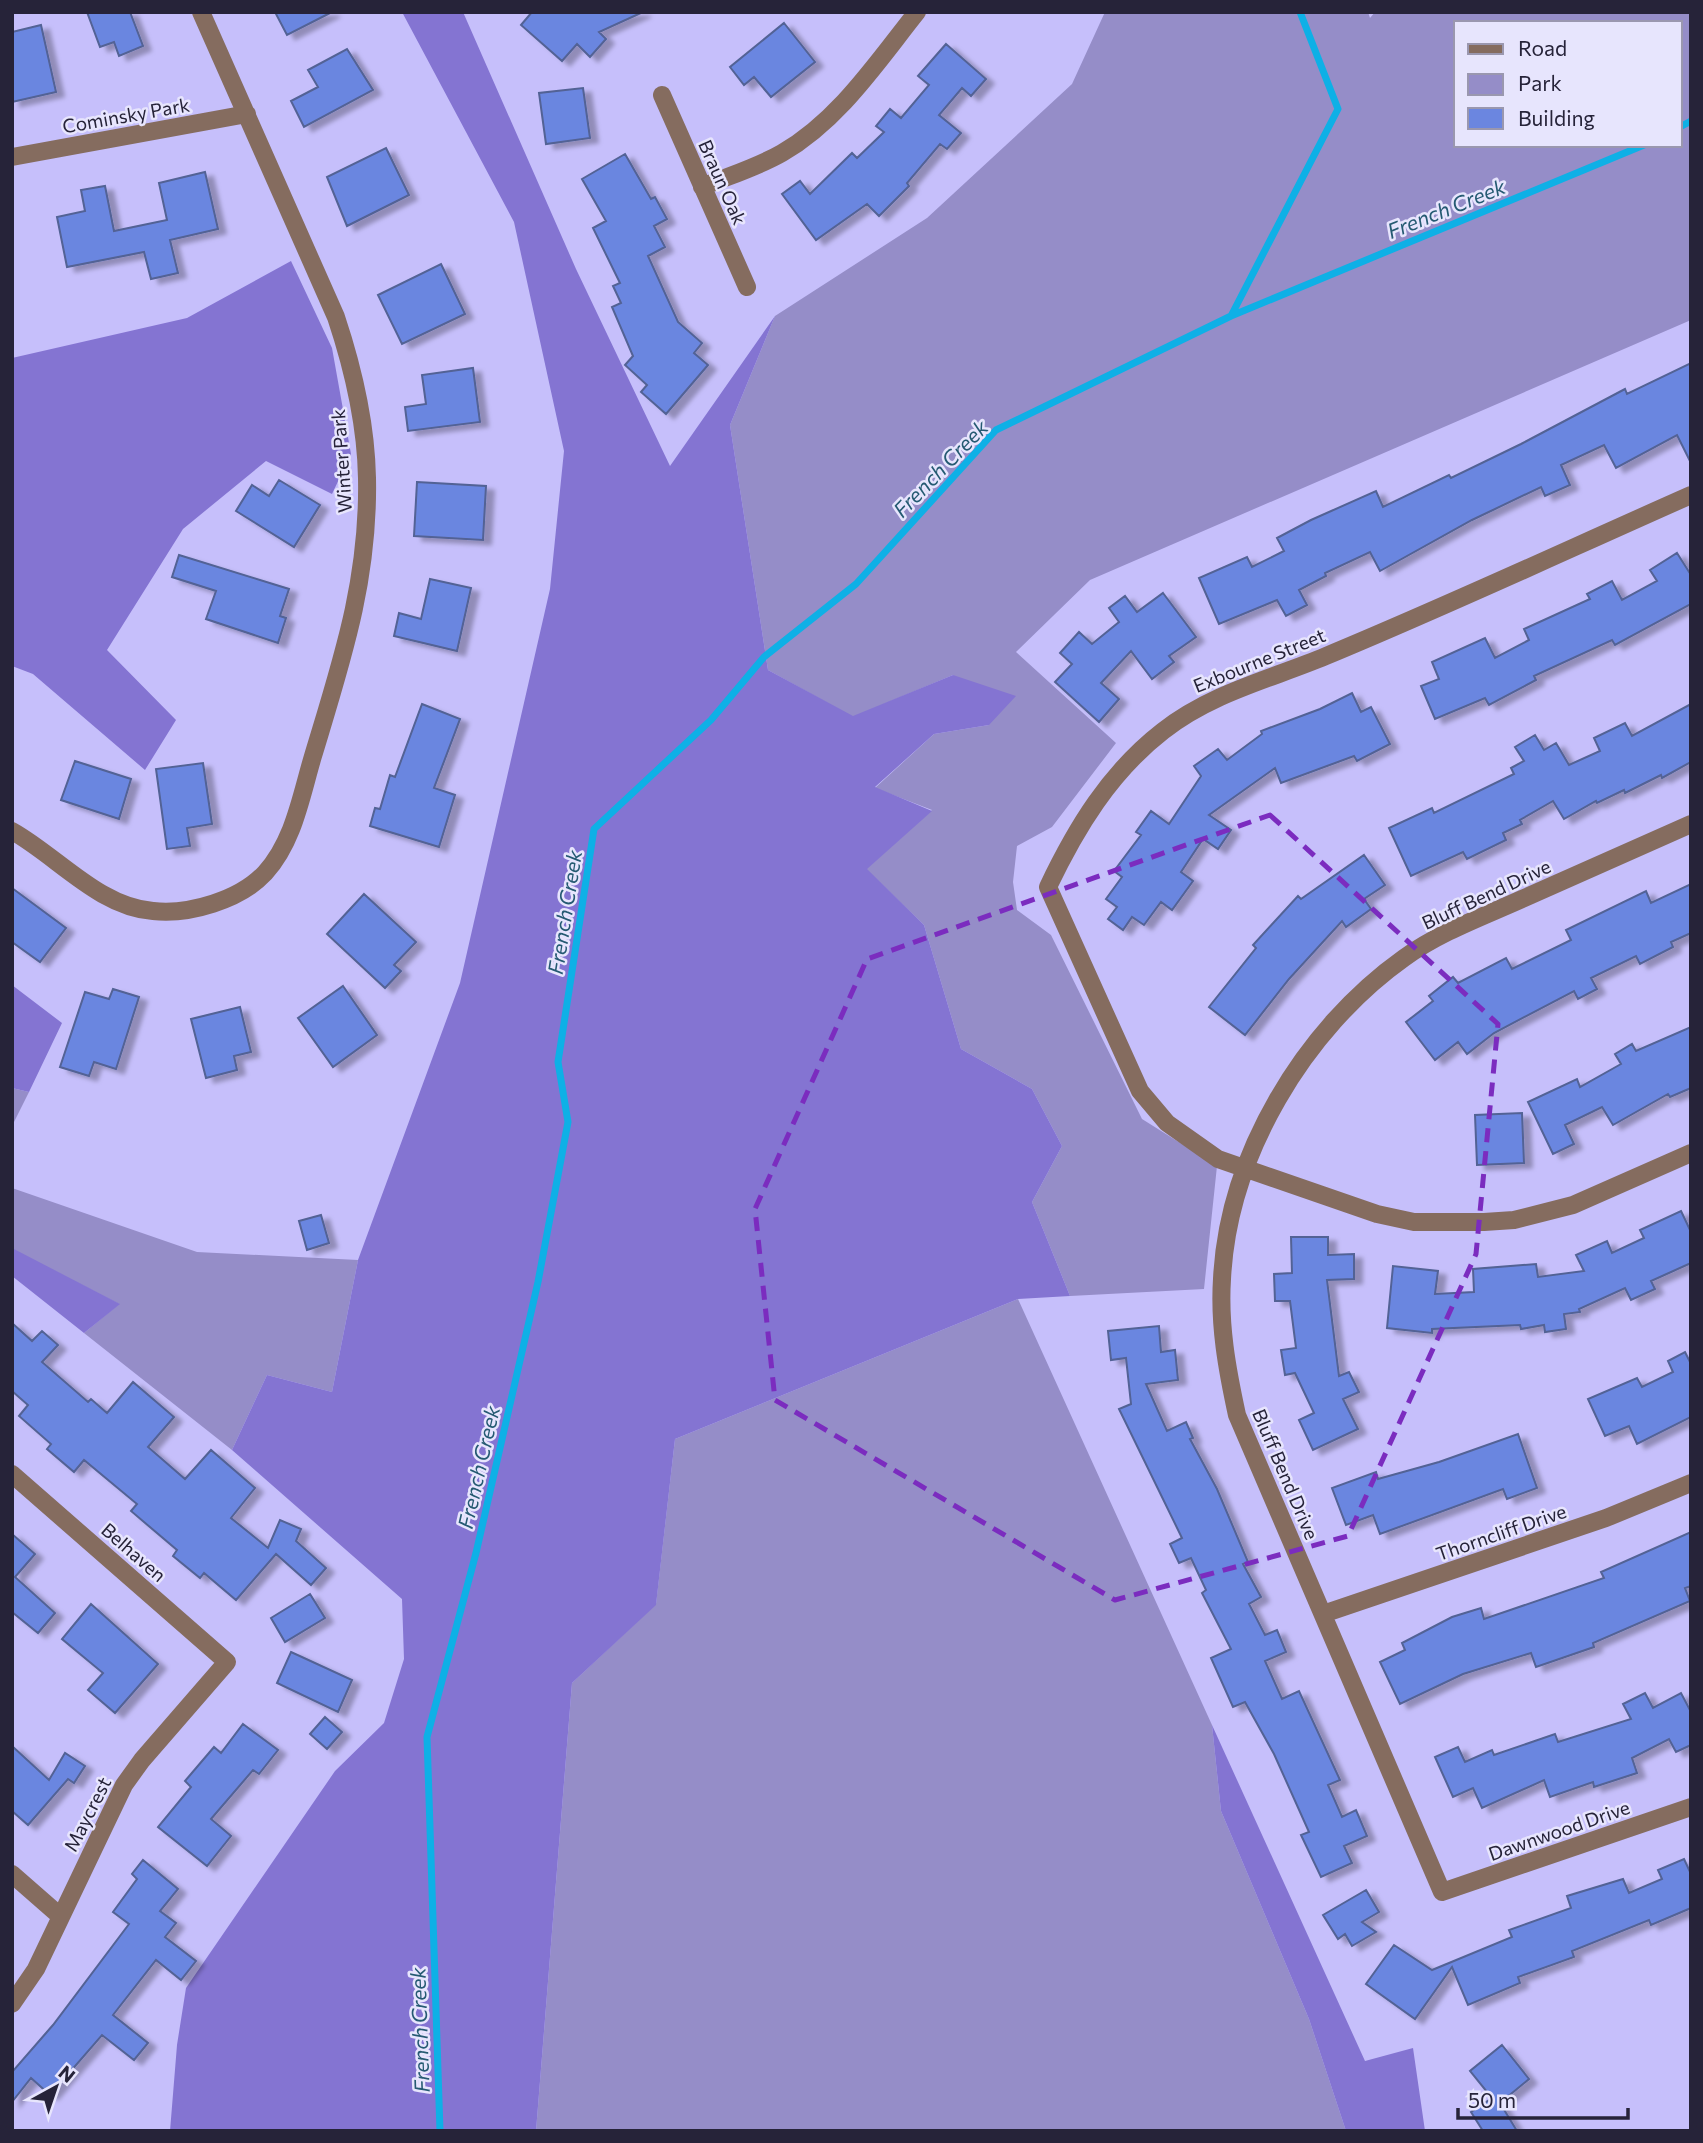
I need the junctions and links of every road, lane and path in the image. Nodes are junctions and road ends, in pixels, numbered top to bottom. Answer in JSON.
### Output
{"nodes":[{"id":1,"x":201,"y":12,"type":"edge"},
{"id":2,"x":917,"y":12,"type":"edge"},
{"id":3,"x":662,"y":95,"type":"dead end"},
{"id":4,"x":247,"y":114,"type":"junction"},
{"id":5,"x":12,"y":157,"type":"edge"},
{"id":6,"x":702,"y":187,"type":"junction"},
{"id":7,"x":747,"y":287,"type":"dead end"},
{"id":8,"x":1691,"y":495,"type":"edge"},
{"id":9,"x":1691,"y":824,"type":"edge"},
{"id":10,"x":12,"y":831,"type":"edge"},
{"id":11,"x":1691,"y":1153,"type":"edge"},
{"id":12,"x":1247,"y":1170,"type":"junction"},
{"id":13,"x":12,"y":1474,"type":"edge"},
{"id":14,"x":1691,"y":1483,"type":"edge"},
{"id":15,"x":1322,"y":1614,"type":"junction"},
{"id":16,"x":227,"y":1662,"type":"joint"},
{"id":17,"x":1691,"y":1807,"type":"edge"},
{"id":18,"x":12,"y":1874,"type":"edge"},
{"id":19,"x":1442,"y":1892,"type":"joint"},
{"id":20,"x":60,"y":1916,"type":"junction"},
{"id":21,"x":12,"y":2004,"type":"edge"}],
"edges":[{"from":1,"to":4,"type":"street","name":"Winter Park"},
{"from":2,"to":6,"type":"street"},
{"from":3,"to":6,"type":"street","name":"Braun Oak"},
{"from":4,"to":5,"type":"street","name":"Cominsky Park"},
{"from":4,"to":10,"type":"street","name":"Winter Park"},
{"from":6,"to":7,"type":"street","name":"Braun Oak"},
{"from":8,"to":12,"type":"street","name":"Exbourne Street"},
{"from":9,"to":12,"type":"street","name":"Bluff Bend Drive"},
{"from":11,"to":12,"type":"street"},
{"from":12,"to":15,"type":"street","name":"Bluff Bend Drive"},
{"from":13,"to":16,"type":"street","name":"Belhaven"},
{"from":14,"to":15,"type":"street","name":"Thorncliff Drive"},
{"from":15,"to":19,"type":"street","name":"Bluff Bend Drive"},
{"from":16,"to":20,"type":"street","name":"Maycrest"},
{"from":17,"to":19,"type":"street","name":"Dawnwood Drive"},
{"from":18,"to":20,"type":"street"},
{"from":20,"to":21,"type":"street","name":"Maycrest"}]}
